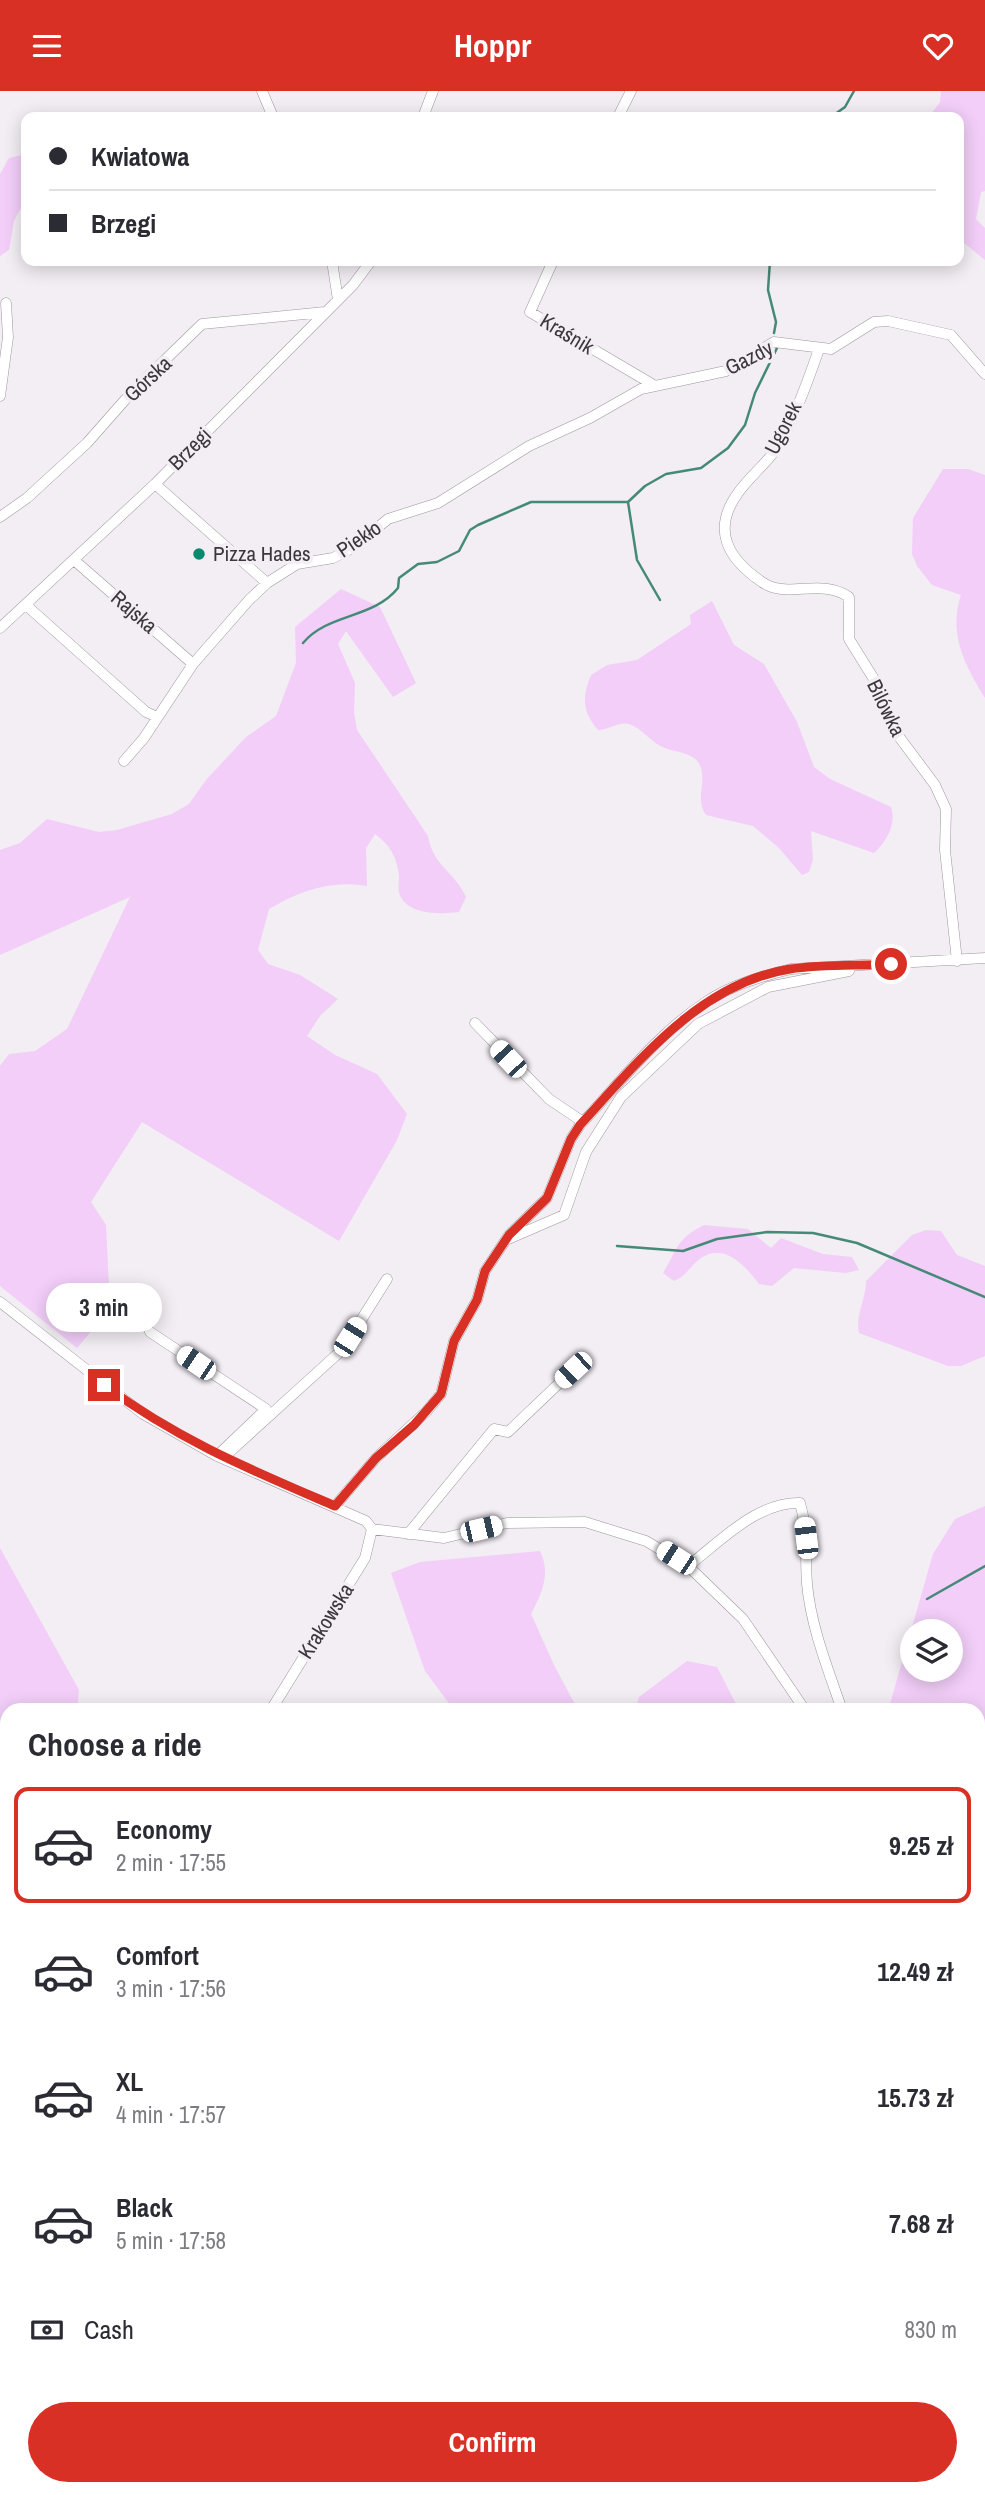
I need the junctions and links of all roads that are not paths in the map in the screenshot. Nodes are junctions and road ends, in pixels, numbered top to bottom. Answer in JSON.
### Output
{"nodes":[{"id":1,"x":262,"y":91,"type":"edge"},
{"id":2,"x":433,"y":91,"type":"edge"},
{"id":3,"x":631,"y":91,"type":"edge"},
{"id":4,"x":271,"y":112,"type":"edge"},
{"id":5,"x":425,"y":112,"type":"edge"},
{"id":6,"x":620,"y":112,"type":"edge"},
{"id":7,"x":333,"y":266,"type":"edge"},
{"id":8,"x":367,"y":266,"type":"edge"},
{"id":9,"x":551,"y":266,"type":"edge"},
{"id":10,"x":338,"y":300,"type":"junction"},
{"id":11,"x":6,"y":303,"type":"dead end"},
{"id":12,"x":326,"y":312,"type":"junction"},
{"id":13,"x":819,"y":349,"type":"junction"},
{"id":14,"x":985,"y":374,"type":"edge"},
{"id":15,"x":652,"y":384,"type":"junction"},
{"id":16,"x":0,"y":395,"type":"edge"},
{"id":17,"x":155,"y":484,"type":"junction"},
{"id":18,"x":0,"y":517,"type":"edge"},
{"id":19,"x":724,"y":539,"type":"joint"},
{"id":20,"x":74,"y":560,"type":"junction"},
{"id":21,"x":267,"y":583,"type":"junction"},
{"id":22,"x":27,"y":606,"type":"junction"},
{"id":23,"x":0,"y":628,"type":"edge"},
{"id":24,"x":193,"y":664,"type":"junction"},
{"id":25,"x":157,"y":717,"type":"junction"},
{"id":26,"x":124,"y":761,"type":"dead end"},
{"id":27,"x":985,"y":958,"type":"edge"},
{"id":28,"x":957,"y":961,"type":"junction"},
{"id":29,"x":891,"y":964,"type":"junction"},
{"id":30,"x":475,"y":1023,"type":"dead end"},
{"id":31,"x":583,"y":1122,"type":"junction"},
{"id":32,"x":505,"y":1240,"type":"junction"},
{"id":33,"x":387,"y":1279,"type":"dead end"},
{"id":34,"x":0,"y":1302,"type":"edge"},
{"id":35,"x":150,"y":1332,"type":"dead end"},
{"id":36,"x":573,"y":1370,"type":"dead end"},
{"id":37,"x":220,"y":1457,"type":"junction"},
{"id":38,"x":335,"y":1506,"type":"junction"},
{"id":39,"x":372,"y":1529,"type":"junction"},
{"id":40,"x":408,"y":1534,"type":"junction"},
{"id":41,"x":688,"y":1566,"type":"junction"},
{"id":42,"x":275,"y":1703,"type":"edge"},
{"id":43,"x":799,"y":1703,"type":"edge"},
{"id":44,"x":840,"y":1703,"type":"edge"}],
"edges":[{"from":1,"to":4,"type":"street"},
{"from":2,"to":5,"type":"street"},
{"from":3,"to":6,"type":"street"},
{"from":7,"to":10,"type":"street"},
{"from":8,"to":10,"type":"street","name":"Brzegi"},
{"from":9,"to":15,"type":"street","name":"Kraśnik"},
{"from":10,"to":12,"type":"street","name":"Brzegi"},
{"from":11,"to":16,"type":"street"},
{"from":12,"to":17,"type":"street","name":"Brzegi"},
{"from":12,"to":18,"type":"street","name":"Górska"},
{"from":13,"to":14,"type":"street"},
{"from":13,"to":15,"type":"street","name":"Gazdy"},
{"from":13,"to":19,"type":"street","name":"Ugorek"},
{"from":15,"to":21,"type":"street","name":"Piekło"},
{"from":17,"to":20,"type":"street","name":"Brzegi"},
{"from":17,"to":21,"type":"street"},
{"from":19,"to":28,"type":"street","name":"Bilówka"},
{"from":20,"to":22,"type":"street","name":"Brzegi"},
{"from":20,"to":24,"type":"street","name":"Rajska"},
{"from":21,"to":24,"type":"street","name":"Piekło"},
{"from":22,"to":23,"type":"street","name":"Brzegi"},
{"from":22,"to":25,"type":"street"},
{"from":24,"to":25,"type":"street","name":"Piekło"},
{"from":25,"to":26,"type":"street","name":"Piekło"},
{"from":27,"to":28,"type":"street"},
{"from":28,"to":29,"type":"street"},
{"from":29,"to":31,"type":"street"},
{"from":29,"to":32,"type":"street"},
{"from":30,"to":31,"type":"street"},
{"from":31,"to":32,"type":"street"},
{"from":32,"to":38,"type":"street"},
{"from":33,"to":37,"type":"street"},
{"from":34,"to":37,"type":"street"},
{"from":35,"to":37,"type":"street"},
{"from":36,"to":40,"type":"street"},
{"from":37,"to":38,"type":"street"},
{"from":38,"to":39,"type":"street"},
{"from":39,"to":40,"type":"street"},
{"from":39,"to":42,"type":"street","name":"Krakowska"},
{"from":40,"to":41,"type":"street"},
{"from":41,"to":43,"type":"street"},
{"from":41,"to":44,"type":"street"}]}
